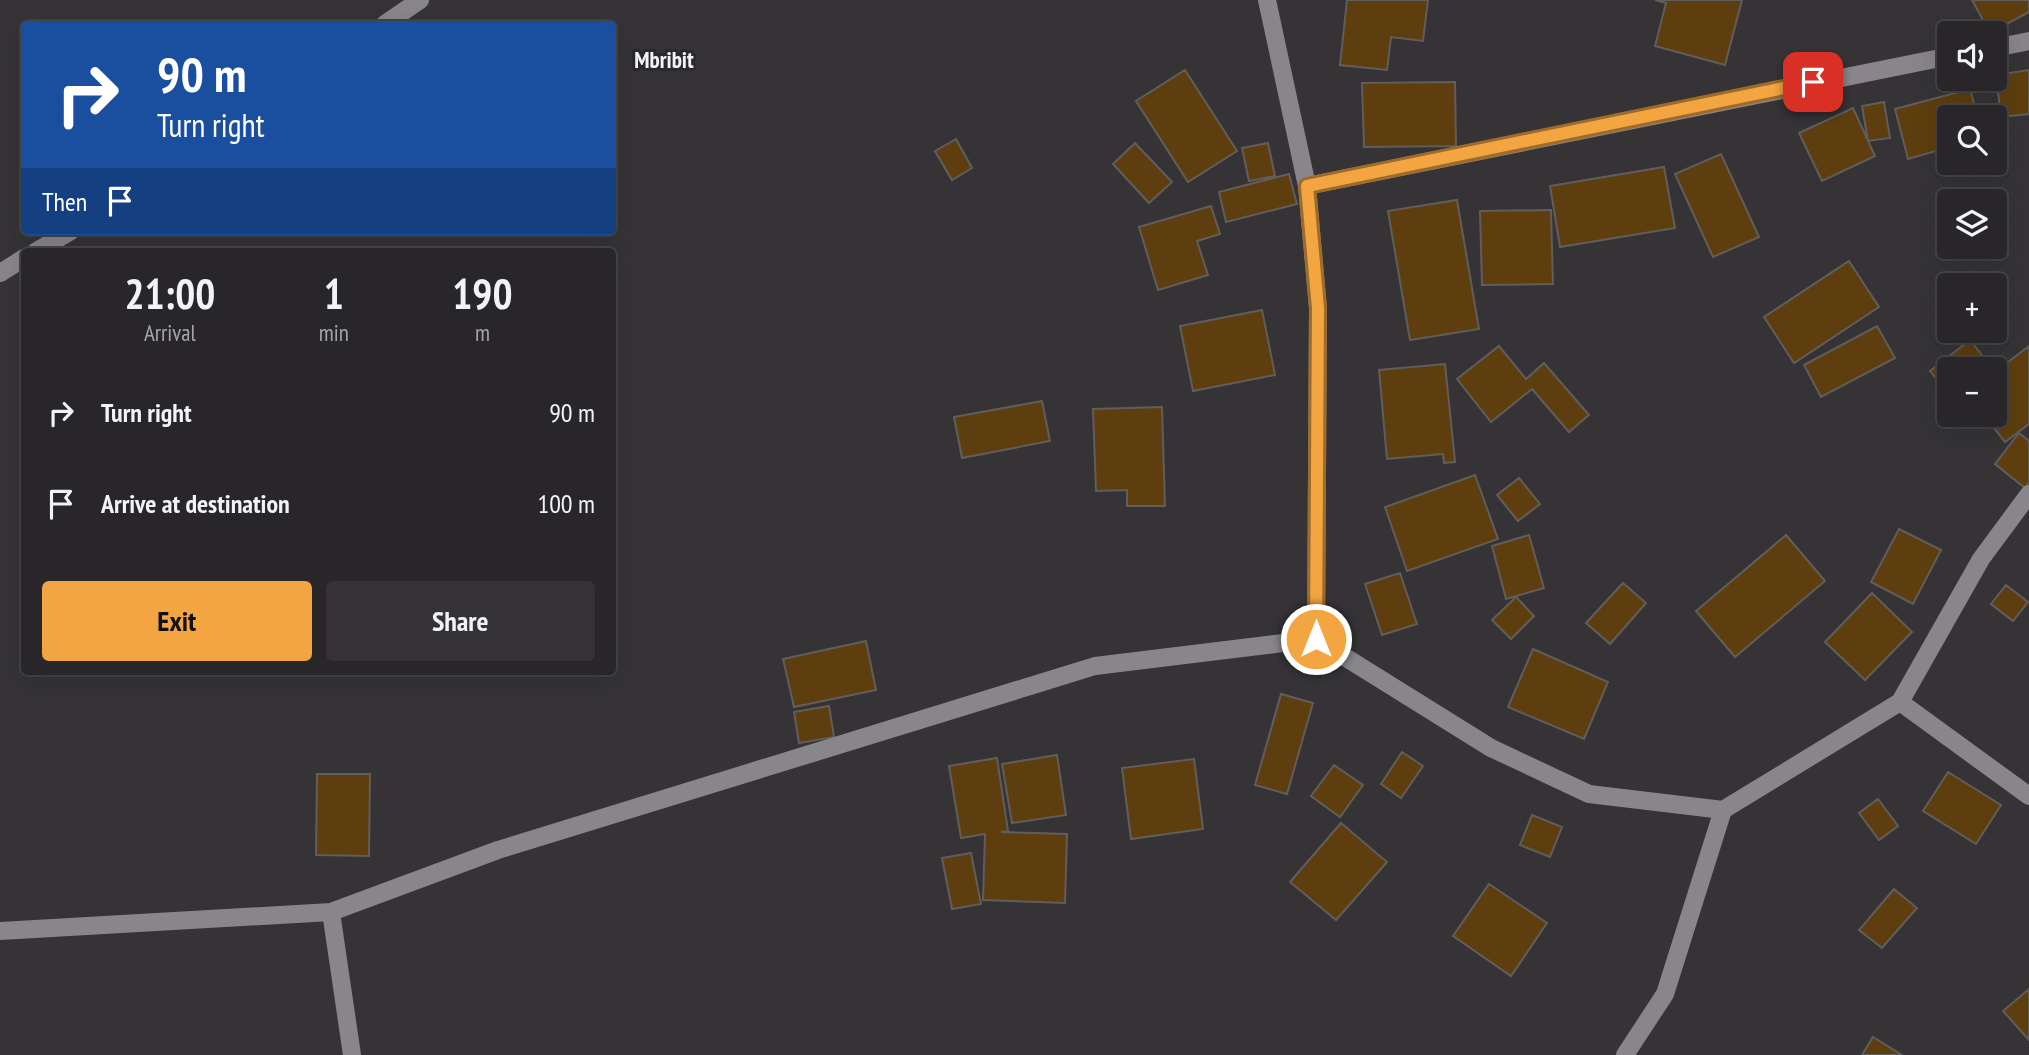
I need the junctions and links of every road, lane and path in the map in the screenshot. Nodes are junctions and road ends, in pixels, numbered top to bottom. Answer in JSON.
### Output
{"nodes":[{"id":1,"x":420,"y":0,"type":"edge"},
{"id":2,"x":1267,"y":0,"type":"edge"},
{"id":3,"x":389,"y":21,"type":"edge"},
{"id":4,"x":2029,"y":41,"type":"edge"},
{"id":5,"x":2007,"y":46,"type":"edge"},
{"id":6,"x":1937,"y":59,"type":"edge"},
{"id":7,"x":1307,"y":186,"type":"junction"},
{"id":8,"x":64,"y":235,"type":"edge"},
{"id":9,"x":42,"y":248,"type":"edge"},
{"id":10,"x":21,"y":260,"type":"edge"},
{"id":11,"x":0,"y":272,"type":"edge"},
{"id":12,"x":2029,"y":494,"type":"edge"},
{"id":13,"x":1316,"y":639,"type":"junction"},
{"id":14,"x":1900,"y":702,"type":"junction"},
{"id":15,"x":2029,"y":796,"type":"edge"},
{"id":16,"x":1723,"y":810,"type":"junction"},
{"id":17,"x":331,"y":912,"type":"junction"},
{"id":18,"x":0,"y":932,"type":"edge"},
{"id":19,"x":352,"y":1055,"type":"edge"},
{"id":20,"x":1625,"y":1055,"type":"edge"}],
"edges":[{"from":1,"to":3,"type":"street"},
{"from":2,"to":7,"type":"street"},
{"from":4,"to":5,"type":"street"},
{"from":6,"to":7,"type":"street"},
{"from":7,"to":13,"type":"street"},
{"from":8,"to":9,"type":"street"},
{"from":10,"to":11,"type":"street"},
{"from":12,"to":14,"type":"street"},
{"from":13,"to":16,"type":"street"},
{"from":13,"to":17,"type":"street"},
{"from":14,"to":15,"type":"street"},
{"from":14,"to":16,"type":"street"},
{"from":16,"to":20,"type":"street"},
{"from":17,"to":18,"type":"street"},
{"from":17,"to":19,"type":"street"}]}
